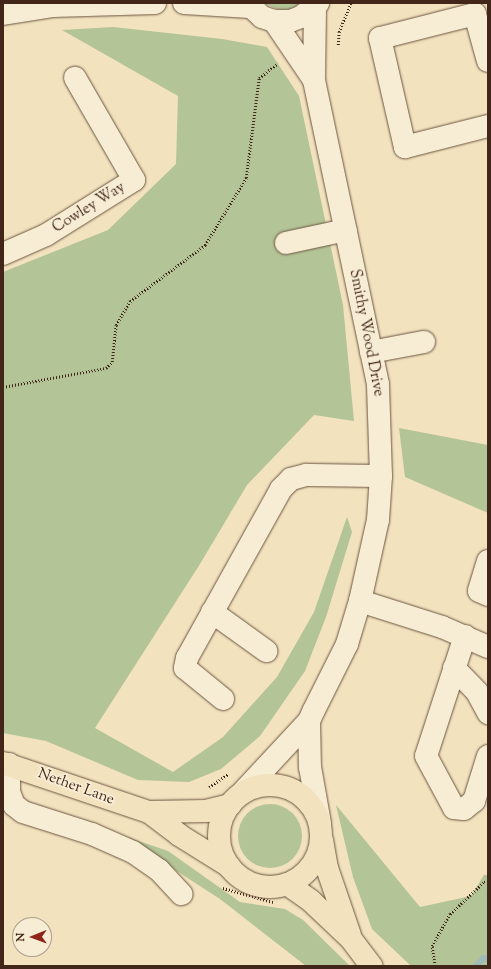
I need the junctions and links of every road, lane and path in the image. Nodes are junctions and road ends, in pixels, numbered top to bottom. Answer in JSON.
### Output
{"nodes":[{"id":1,"x":155,"y":3,"type":"edge"},
{"id":2,"x":184,"y":3,"type":"edge"},
{"id":3,"x":351,"y":3,"type":"edge"},
{"id":4,"x":248,"y":5,"type":"edge"},
{"id":5,"x":316,"y":6,"type":"edge"},
{"id":6,"x":3,"y":14,"type":"edge"},
{"id":7,"x":274,"y":21,"type":"junction"},
{"id":8,"x":338,"y":48,"type":"dead end"},
{"id":9,"x":294,"y":51,"type":"junction"},
{"id":10,"x":488,"y":61,"type":"edge"},
{"id":11,"x":75,"y":78,"type":"dead end"},
{"id":12,"x":314,"y":80,"type":"junction"},
{"id":13,"x":488,"y":126,"type":"edge"},
{"id":14,"x":346,"y":230,"type":"junction"},
{"id":15,"x":286,"y":243,"type":"dead end"},
{"id":16,"x":3,"y":254,"type":"edge"},
{"id":17,"x":424,"y":342,"type":"dead end"},
{"id":18,"x":371,"y":352,"type":"junction"},
{"id":19,"x":3,"y":387,"type":"edge"},
{"id":20,"x":381,"y":476,"type":"junction"},
{"id":21,"x":488,"y":562,"type":"edge"},
{"id":22,"x":488,"y":596,"type":"edge"},
{"id":23,"x":360,"y":601,"type":"junction"},
{"id":24,"x":212,"y":612,"type":"junction"},
{"id":25,"x":465,"y":636,"type":"junction"},
{"id":26,"x":488,"y":647,"type":"edge"},
{"id":27,"x":266,"y":651,"type":"dead end"},
{"id":28,"x":454,"y":668,"type":"junction"},
{"id":29,"x":223,"y":699,"type":"dead end"},
{"id":30,"x":488,"y":712,"type":"edge"},
{"id":31,"x":309,"y":721,"type":"junction"},
{"id":32,"x":488,"y":756,"type":"edge"},
{"id":33,"x":6,"y":763,"type":"edge"},
{"id":34,"x":229,"y":773,"type":"dead end"},
{"id":35,"x":207,"y":788,"type":"dead end"},
{"id":36,"x":235,"y":799,"type":"junction"},
{"id":37,"x":148,"y":812,"type":"junction"},
{"id":38,"x":321,"y":831,"type":"junction"},
{"id":39,"x":229,"y":866,"type":"junction"},
{"id":40,"x":488,"y":882,"type":"edge"},
{"id":41,"x":287,"y":884,"type":"junction"},
{"id":42,"x":181,"y":894,"type":"dead end"},
{"id":43,"x":351,"y":939,"type":"junction"},
{"id":44,"x":371,"y":966,"type":"edge"},
{"id":45,"x":435,"y":966,"type":"edge"}],
"edges":[{"from":1,"to":6,"type":"street"},
{"from":2,"to":4,"type":"street"},
{"from":3,"to":8,"type":"path"},
{"from":4,"to":7,"type":"street"},
{"from":5,"to":7,"type":"street"},
{"from":5,"to":12,"type":"street","name":"Smithy Wood Drive"},
{"from":7,"to":9,"type":"street","name":"Smithy Wood Drive"},
{"from":9,"to":12,"type":"street","name":"Smithy Wood Drive"},
{"from":9,"to":19,"type":"path"},
{"from":10,"to":13,"type":"street"},
{"from":11,"to":16,"type":"street","name":"Cowley Way"},
{"from":12,"to":14,"type":"street","name":"Smithy Wood Drive"},
{"from":14,"to":15,"type":"street"},
{"from":14,"to":18,"type":"street","name":"Smithy Wood Drive"},
{"from":17,"to":18,"type":"street"},
{"from":18,"to":20,"type":"street","name":"Smithy Wood Drive"},
{"from":20,"to":23,"type":"street","name":"Smithy Wood Drive"},
{"from":20,"to":24,"type":"street"},
{"from":21,"to":22,"type":"street"},
{"from":23,"to":25,"type":"street"},
{"from":23,"to":31,"type":"street","name":"Smithy Wood Drive"},
{"from":24,"to":27,"type":"street"},
{"from":24,"to":29,"type":"street"},
{"from":25,"to":26,"type":"street"},
{"from":25,"to":28,"type":"street"},
{"from":28,"to":30,"type":"street"},
{"from":28,"to":32,"type":"street"},
{"from":31,"to":36,"type":"street","name":"Smithy Wood Drive"},
{"from":31,"to":38,"type":"street","name":"Smithy Wood Drive"},
{"from":33,"to":37,"type":"main road","name":"Nether Lane"},
{"from":33,"to":42,"type":"street"},
{"from":34,"to":35,"type":"path"},
{"from":36,"to":37,"type":"main road","name":"Nether Lane"},
{"from":36,"to":38,"type":"main road"},
{"from":36,"to":39,"type":"main road"},
{"from":37,"to":39,"type":"main road","name":"Nether Lane"},
{"from":38,"to":41,"type":"main road"},
{"from":38,"to":43,"type":"main road"},
{"from":39,"to":41,"type":"main road"},
{"from":40,"to":45,"type":"path"},
{"from":41,"to":43,"type":"main road"},
{"from":43,"to":44,"type":"main road"}]}
